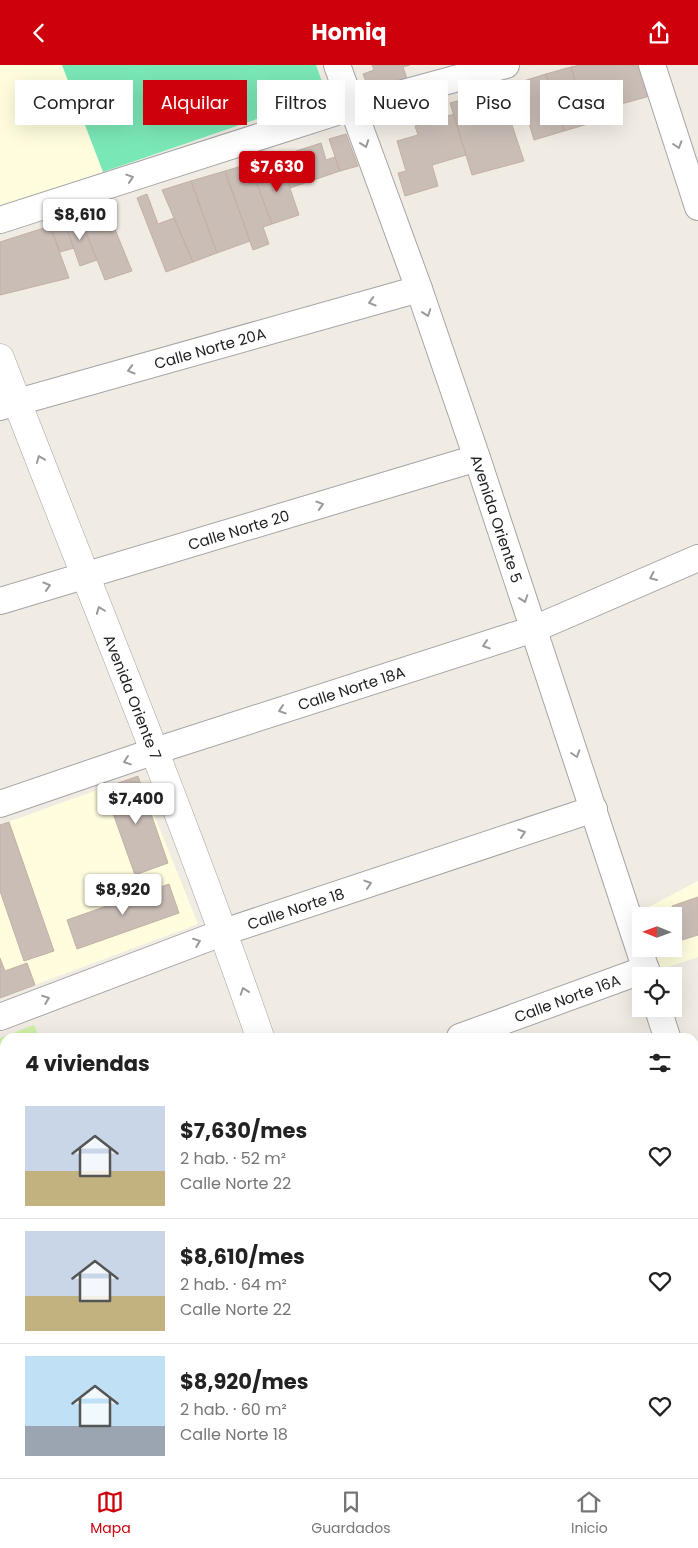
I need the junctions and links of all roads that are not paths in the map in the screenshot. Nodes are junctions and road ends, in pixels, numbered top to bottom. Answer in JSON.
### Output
{"nodes":[{"id":1,"x":337,"y":65,"type":"edge"},
{"id":2,"x":506,"y":65,"type":"edge"},
{"id":3,"x":652,"y":65,"type":"edge"},
{"id":4,"x":352,"y":107,"type":"junction"},
{"id":5,"x":698,"y":207,"type":"edge"},
{"id":6,"x":0,"y":220,"type":"edge"},
{"id":7,"x":419,"y":289,"type":"junction"},
{"id":8,"x":0,"y":357,"type":"edge"},
{"id":9,"x":9,"y":405,"type":"edge"},
{"id":10,"x":477,"y":458,"type":"junction"},
{"id":11,"x":698,"y":558,"type":"edge"},
{"id":12,"x":86,"y":574,"type":"junction"},
{"id":13,"x":0,"y":601,"type":"edge"},
{"id":14,"x":534,"y":629,"type":"junction"},
{"id":15,"x":155,"y":751,"type":"junction"},
{"id":16,"x":0,"y":804,"type":"edge"},
{"id":17,"x":594,"y":809,"type":"junction"},
{"id":18,"x":224,"y":932,"type":"junction"},
{"id":19,"x":645,"y":967,"type":"edge"},
{"id":20,"x":632,"y":978,"type":"edge"},
{"id":21,"x":0,"y":1017,"type":"edge"},
{"id":22,"x":661,"y":1017,"type":"edge"},
{"id":23,"x":259,"y":1033,"type":"edge"},
{"id":24,"x":472,"y":1033,"type":"edge"},
{"id":25,"x":666,"y":1033,"type":"edge"}],
"edges":[{"from":1,"to":4,"type":"street","name":"Avenida Oriente 5"},
{"from":2,"to":4,"type":"street"},
{"from":3,"to":5,"type":"street","one_way":true},
{"from":6,"to":4,"type":"street","one_way":true},
{"from":4,"to":7,"type":"street","name":"Avenida Oriente 5","one_way":true},
{"from":7,"to":9,"type":"street","name":"Calle Norte 20A","one_way":true},
{"from":7,"to":10,"type":"street","name":"Avenida Oriente 5","one_way":true},
{"from":8,"to":9,"type":"street","name":"Avenida Oriente 7"},
{"from":12,"to":9,"type":"street","name":"Avenida Oriente 7","one_way":true},
{"from":12,"to":10,"type":"street","name":"Calle Norte 20","one_way":true},
{"from":10,"to":14,"type":"street","name":"Avenida Oriente 5","one_way":true},
{"from":11,"to":14,"type":"street","name":"Calle Norte 18A","one_way":true},
{"from":13,"to":12,"type":"street","name":"Calle Norte 20","one_way":true},
{"from":15,"to":12,"type":"street","name":"Avenida Oriente 7","one_way":true},
{"from":14,"to":15,"type":"street","name":"Calle Norte 18A","one_way":true},
{"from":14,"to":17,"type":"street","name":"Avenida Oriente 5","one_way":true},
{"from":15,"to":16,"type":"street","name":"Calle Norte 18A","one_way":true},
{"from":15,"to":18,"type":"street","name":"Avenida Oriente 7"},
{"from":18,"to":17,"type":"street","name":"Calle Norte 18","one_way":true},
{"from":17,"to":19,"type":"street","name":"Avenida Oriente 5"},
{"from":21,"to":18,"type":"street","name":"Calle Norte 18","one_way":true},
{"from":23,"to":18,"type":"street","name":"Avenida Oriente 7","one_way":true},
{"from":20,"to":24,"type":"street","name":"Calle Norte 16A"},
{"from":22,"to":25,"type":"street"}]}
